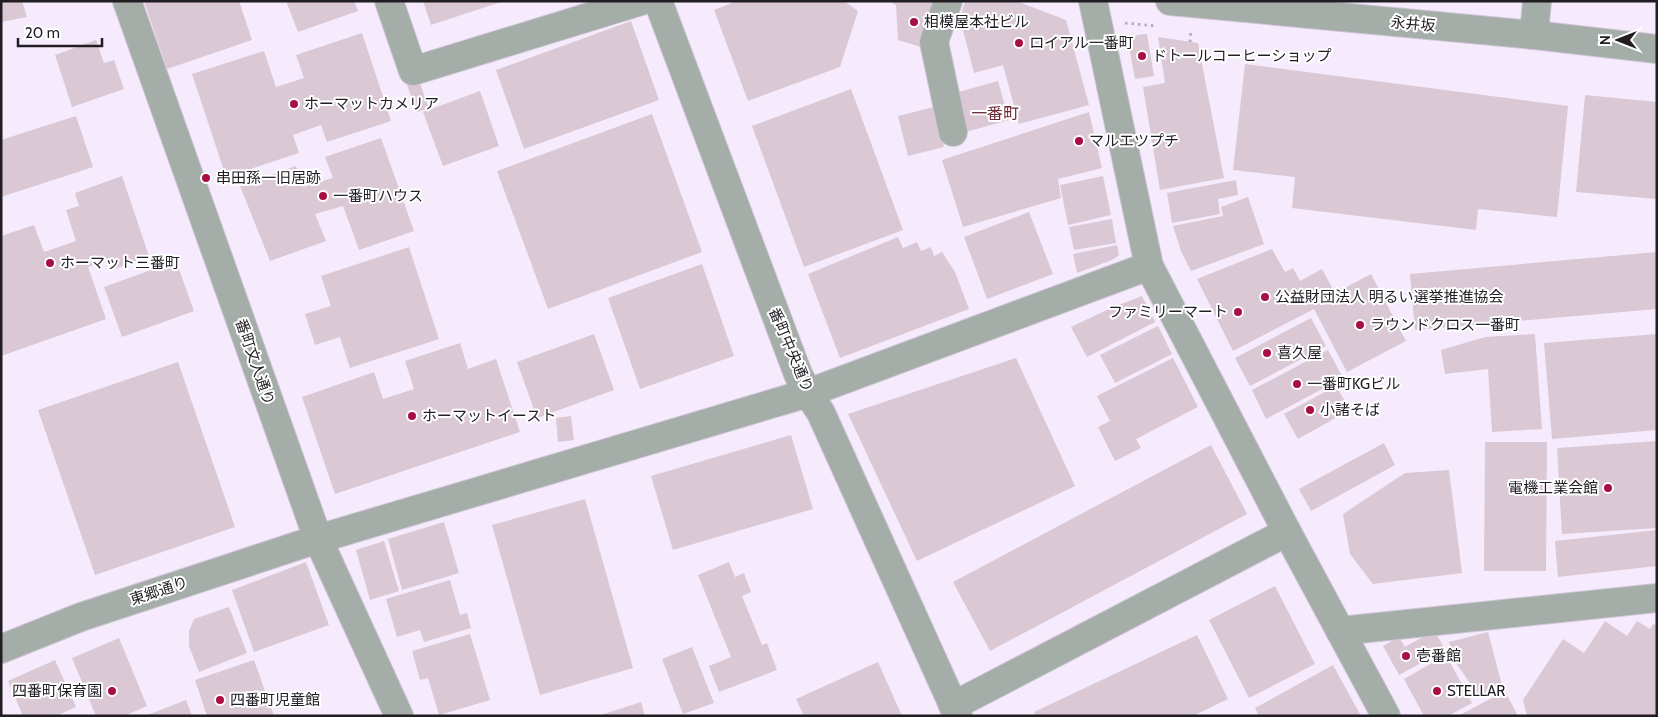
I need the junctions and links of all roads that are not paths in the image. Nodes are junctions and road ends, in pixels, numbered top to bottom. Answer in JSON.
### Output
{"nodes":[{"id":1,"x":127,"y":1,"type":"edge"},
{"id":2,"x":389,"y":1,"type":"edge"},
{"id":3,"x":641,"y":1,"type":"edge"},
{"id":4,"x":658,"y":1,"type":"edge"},
{"id":5,"x":948,"y":1,"type":"edge"},
{"id":6,"x":1093,"y":1,"type":"edge"},
{"id":7,"x":1170,"y":1,"type":"edge"},
{"id":8,"x":1537,"y":1,"type":"edge"},
{"id":9,"x":1233,"y":5,"type":"edge"},
{"id":10,"x":1534,"y":35,"type":"junction"},
{"id":11,"x":1657,"y":49,"type":"edge"},
{"id":12,"x":953,"y":132,"type":"dead end"},
{"id":13,"x":1149,"y":266,"type":"junction"},
{"id":14,"x":808,"y":393,"type":"junction"},
{"id":15,"x":1287,"y":532,"type":"junction"},
{"id":16,"x":318,"y":539,"type":"junction"},
{"id":17,"x":1657,"y":598,"type":"edge"},
{"id":18,"x":1340,"y":631,"type":"junction"},
{"id":19,"x":1,"y":649,"type":"edge"},
{"id":20,"x":956,"y":711,"type":"edge"},
{"id":21,"x":398,"y":716,"type":"edge"},
{"id":22,"x":1386,"y":716,"type":"edge"}],
"edges":[{"from":1,"to":16,"type":"street","name":"番町文人通り"},
{"from":2,"to":3,"type":"street"},
{"from":4,"to":14,"type":"street","name":"番町中央通り"},
{"from":5,"to":12,"type":"street"},
{"from":6,"to":13,"type":"street"},
{"from":7,"to":9,"type":"street","name":"永井坂"},
{"from":8,"to":10,"type":"street"},
{"from":9,"to":10,"type":"street","name":"永井坂"},
{"from":10,"to":11,"type":"street","name":"永井坂"},
{"from":13,"to":14,"type":"street","name":"東郷通り"},
{"from":13,"to":15,"type":"street"},
{"from":14,"to":16,"type":"street","name":"東郷通り"},
{"from":14,"to":20,"type":"street","name":"番町中央通り"},
{"from":15,"to":18,"type":"street"},
{"from":15,"to":20,"type":"street"},
{"from":16,"to":19,"type":"street","name":"東郷通り"},
{"from":16,"to":21,"type":"street","name":"番町文人通り"},
{"from":17,"to":18,"type":"street"},
{"from":18,"to":22,"type":"street"}]}
